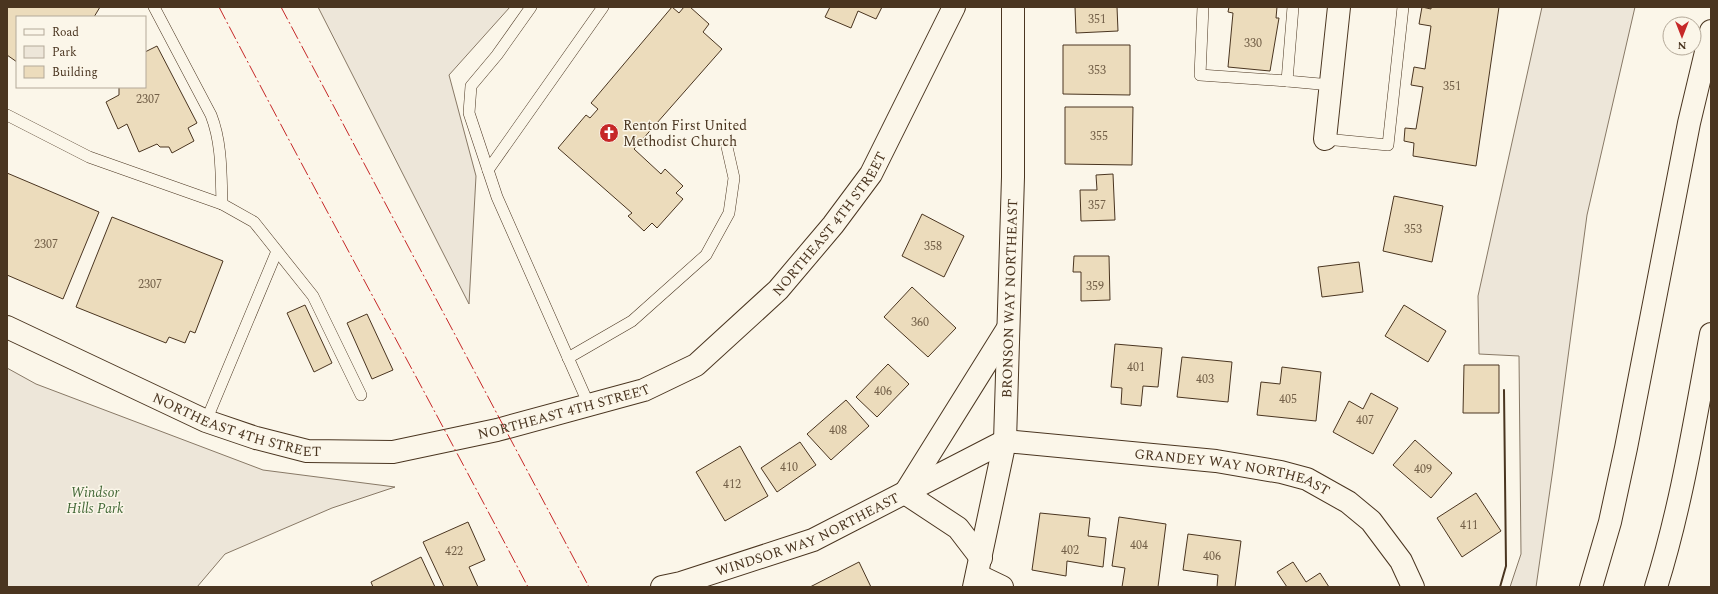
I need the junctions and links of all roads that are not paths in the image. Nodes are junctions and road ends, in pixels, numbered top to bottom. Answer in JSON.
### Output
{"nodes":[{"id":1,"x":154,"y":7,"type":"edge"},
{"id":2,"x":531,"y":7,"type":"edge"},
{"id":3,"x":603,"y":7,"type":"edge"},
{"id":4,"x":954,"y":7,"type":"edge"},
{"id":5,"x":1013,"y":7,"type":"edge"},
{"id":6,"x":1203,"y":7,"type":"edge"},
{"id":7,"x":1293,"y":7,"type":"edge"},
{"id":8,"x":1339,"y":7,"type":"edge"},
{"id":9,"x":1403,"y":7,"type":"edge"},
{"id":10,"x":1711,"y":31,"type":"edge"},
{"id":11,"x":1287,"y":81,"type":"junction"},
{"id":12,"x":1331,"y":85,"type":"junction"},
{"id":13,"x":7,"y":114,"type":"edge"},
{"id":14,"x":1325,"y":139,"type":"joint"},
{"id":15,"x":727,"y":147,"type":"dead end"},
{"id":16,"x":488,"y":170,"type":"junction"},
{"id":17,"x":222,"y":204,"type":"junction"},
{"id":18,"x":277,"y":251,"type":"junction"},
{"id":19,"x":7,"y":327,"type":"edge"},
{"id":20,"x":1009,"y":327,"type":"junction"},
{"id":21,"x":1711,"y":334,"type":"edge"},
{"id":22,"x":568,"y":358,"type":"junction"},
{"id":23,"x":361,"y":395,"type":"dead end"},
{"id":24,"x":589,"y":405,"type":"junction"},
{"id":25,"x":206,"y":421,"type":"junction"},
{"id":26,"x":1005,"y":441,"type":"junction"},
{"id":27,"x":905,"y":493,"type":"junction"},
{"id":28,"x":978,"y":573,"type":"edge"},
{"id":29,"x":662,"y":587,"type":"edge"},
{"id":30,"x":1002,"y":587,"type":"edge"},
{"id":31,"x":1413,"y":587,"type":"edge"},
{"id":32,"x":1591,"y":587,"type":"edge"},
{"id":33,"x":1656,"y":587,"type":"edge"}],
"edges":[{"from":1,"to":17,"type":"lane"},
{"from":2,"to":16,"type":"lane"},
{"from":3,"to":16,"type":"lane"},
{"from":4,"to":24,"type":"main road","name":"NORTHEAST 4TH STREET"},
{"from":5,"to":20,"type":"main road","name":"BRONSON WAY NORTHEAST"},
{"from":6,"to":11,"type":"lane"},
{"from":7,"to":11,"type":"lane"},
{"from":8,"to":12,"type":"main road"},
{"from":9,"to":14,"type":"lane"},
{"from":10,"to":32,"type":"main road"},
{"from":11,"to":12,"type":"lane"},
{"from":12,"to":14,"type":"main road"},
{"from":13,"to":17,"type":"lane"},
{"from":15,"to":22,"type":"lane"},
{"from":16,"to":22,"type":"lane"},
{"from":17,"to":18,"type":"lane"},
{"from":18,"to":23,"type":"lane"},
{"from":18,"to":25,"type":"lane"},
{"from":19,"to":25,"type":"main road","name":"NORTHEAST 4TH STREET"},
{"from":20,"to":26,"type":"main road","name":"BRONSON WAY NORTHEAST"},
{"from":20,"to":27,"type":"main road","name":"WINDSOR WAY NORTHEAST"},
{"from":21,"to":33,"type":"main road"},
{"from":22,"to":24,"type":"lane"},
{"from":24,"to":25,"type":"main road","name":"NORTHEAST 4TH STREET"},
{"from":26,"to":27,"type":"main road","name":"WINDSOR WAY NORTHEAST"},
{"from":26,"to":28,"type":"main road","name":"BRONSON WAY NORTHEAST"},
{"from":26,"to":31,"type":"main road","name":"GRANDEY WAY NORTHEAST"},
{"from":27,"to":28,"type":"main road","name":"WINDSOR WAY NORTHEAST"},
{"from":27,"to":29,"type":"main road","name":"WINDSOR WAY NORTHEAST"},
{"from":28,"to":30,"type":"main road"}]}
